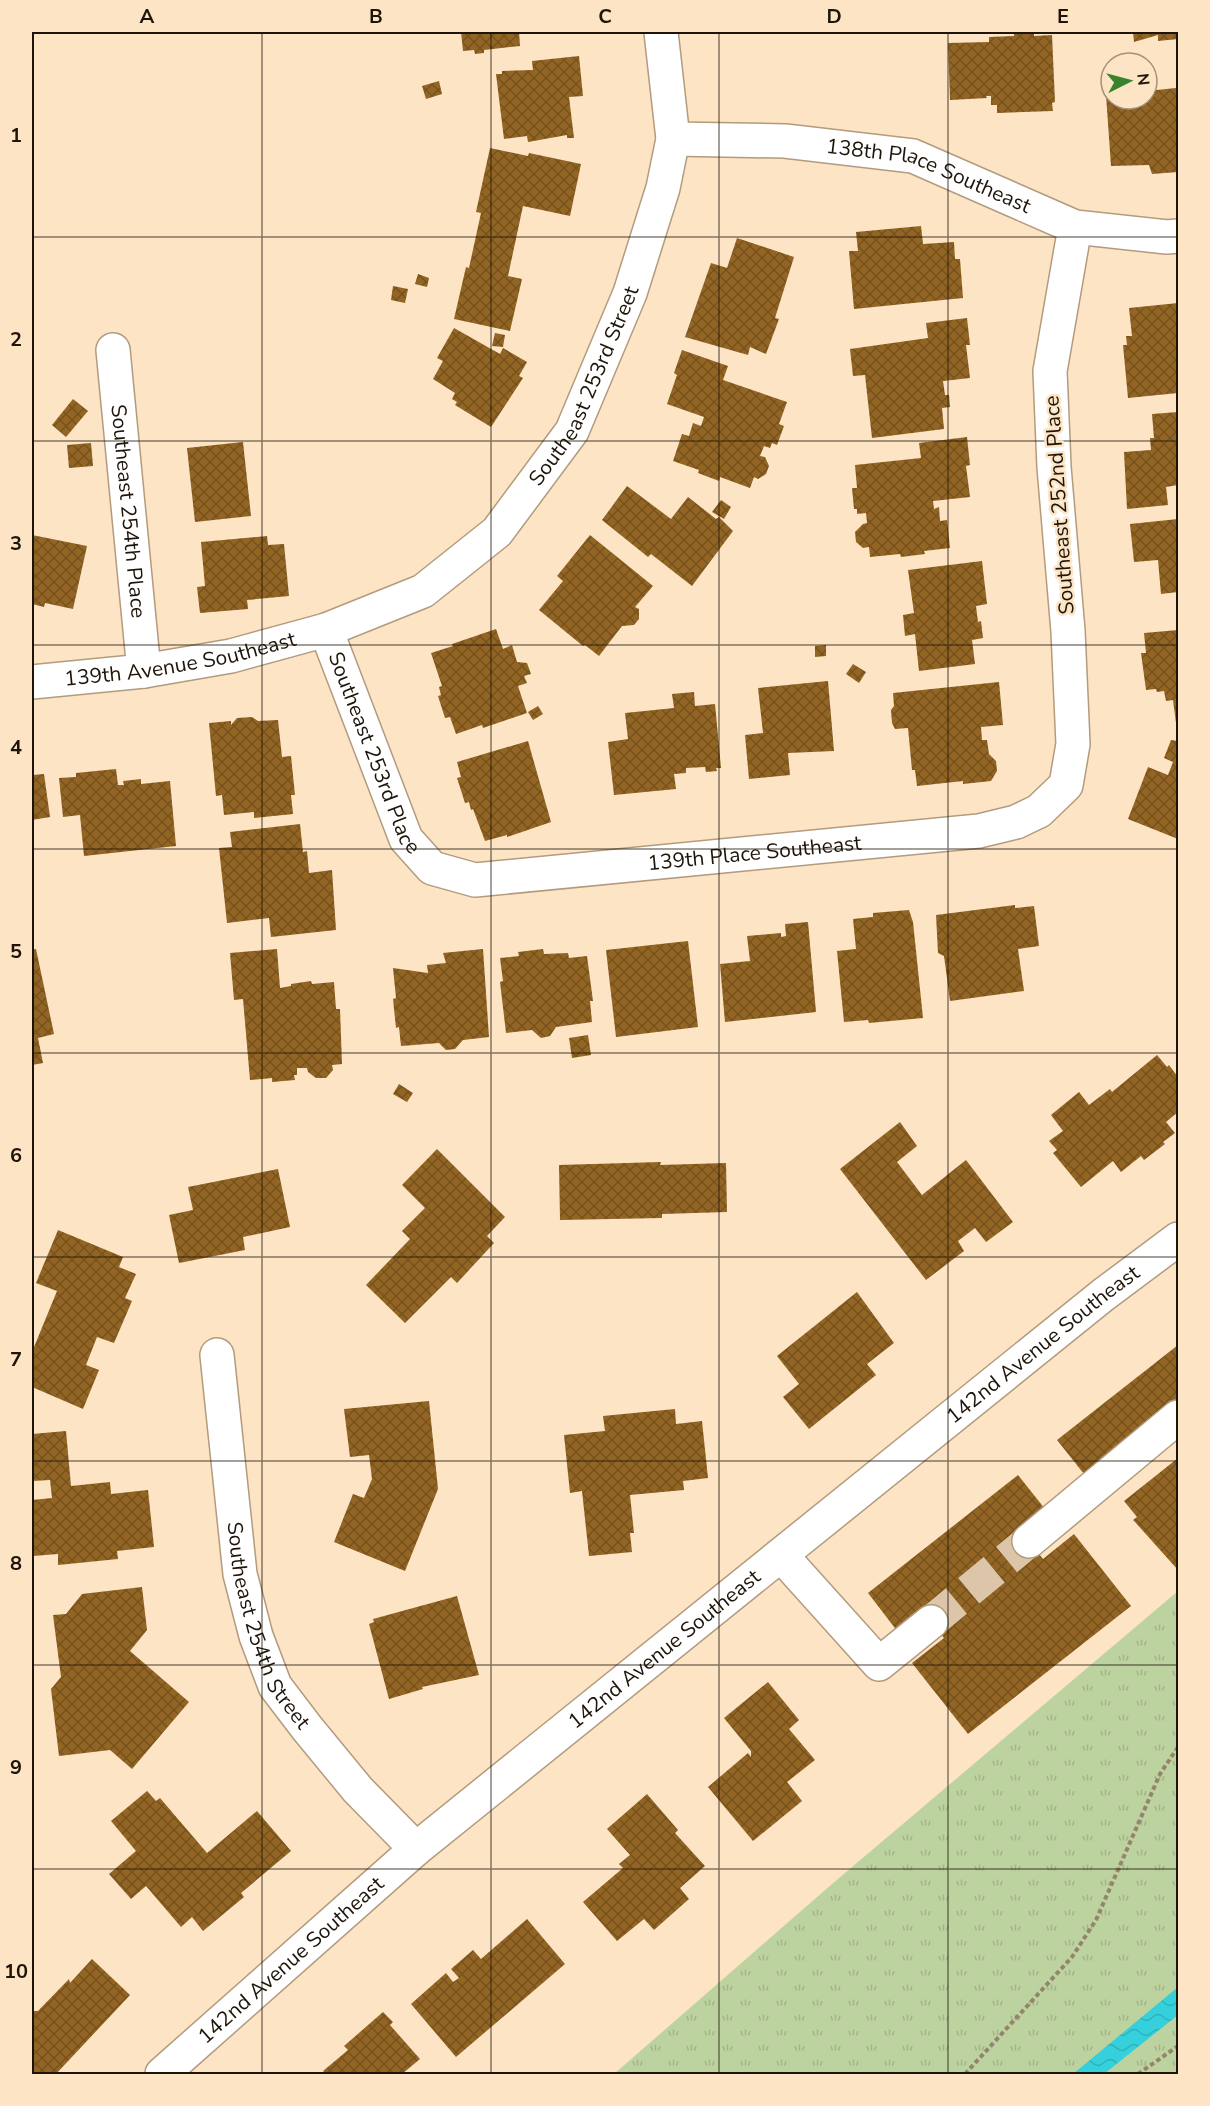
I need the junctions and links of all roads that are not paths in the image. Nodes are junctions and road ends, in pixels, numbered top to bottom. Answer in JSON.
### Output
{"nodes":[{"id":1,"x":661,"y":32,"type":"edge"},
{"id":2,"x":673,"y":139,"type":"junction"},
{"id":3,"x":1075,"y":227,"type":"junction"},
{"id":4,"x":1179,"y":236,"type":"edge"},
{"id":5,"x":113,"y":350,"type":"dead end"},
{"id":6,"x":326,"y":630,"type":"junction"},
{"id":7,"x":144,"y":671,"type":"junction"},
{"id":8,"x":32,"y":682,"type":"edge"},
{"id":9,"x":1066,"y":785,"type":"joint"},
{"id":10,"x":432,"y":868,"type":"joint"},
{"id":11,"x":1179,"y":1239,"type":"edge"},
{"id":12,"x":217,"y":1355,"type":"dead end"},
{"id":13,"x":1179,"y":1417,"type":"edge"},
{"id":14,"x":1029,"y":1541,"type":"tunnel mouth"},
{"id":15,"x":781,"y":1555,"type":"junction"},
{"id":16,"x":931,"y":1622,"type":"tunnel mouth"},
{"id":17,"x":416,"y":1849,"type":"junction"},
{"id":18,"x":162,"y":2074,"type":"edge"}],
"edges":[{"from":1,"to":2,"type":"street","name":"Southeast 253rd Street"},
{"from":2,"to":3,"type":"street","name":"138th Place Southeast"},
{"from":2,"to":6,"type":"street","name":"Southeast 253rd Street"},
{"from":3,"to":4,"type":"street","name":"138th Place Southeast"},
{"from":3,"to":9,"type":"street","name":"Southeast 252nd Place"},
{"from":5,"to":7,"type":"street","name":"Southeast 254th Place"},
{"from":6,"to":7,"type":"street","name":"139th Avenue Southeast"},
{"from":6,"to":10,"type":"street","name":"Southeast 253rd Place"},
{"from":7,"to":8,"type":"street","name":"139th Avenue Southeast"},
{"from":9,"to":10,"type":"street","name":"139th Place Southeast"},
{"from":11,"to":15,"type":"street","name":"142nd Avenue Southeast"},
{"from":12,"to":17,"type":"street","name":"Southeast 254th Street"},
{"from":13,"to":14,"type":"street"},
{"from":15,"to":16,"type":"street"},
{"from":15,"to":17,"type":"street","name":"142nd Avenue Southeast"},
{"from":17,"to":18,"type":"street","name":"142nd Avenue Southeast"}]}
